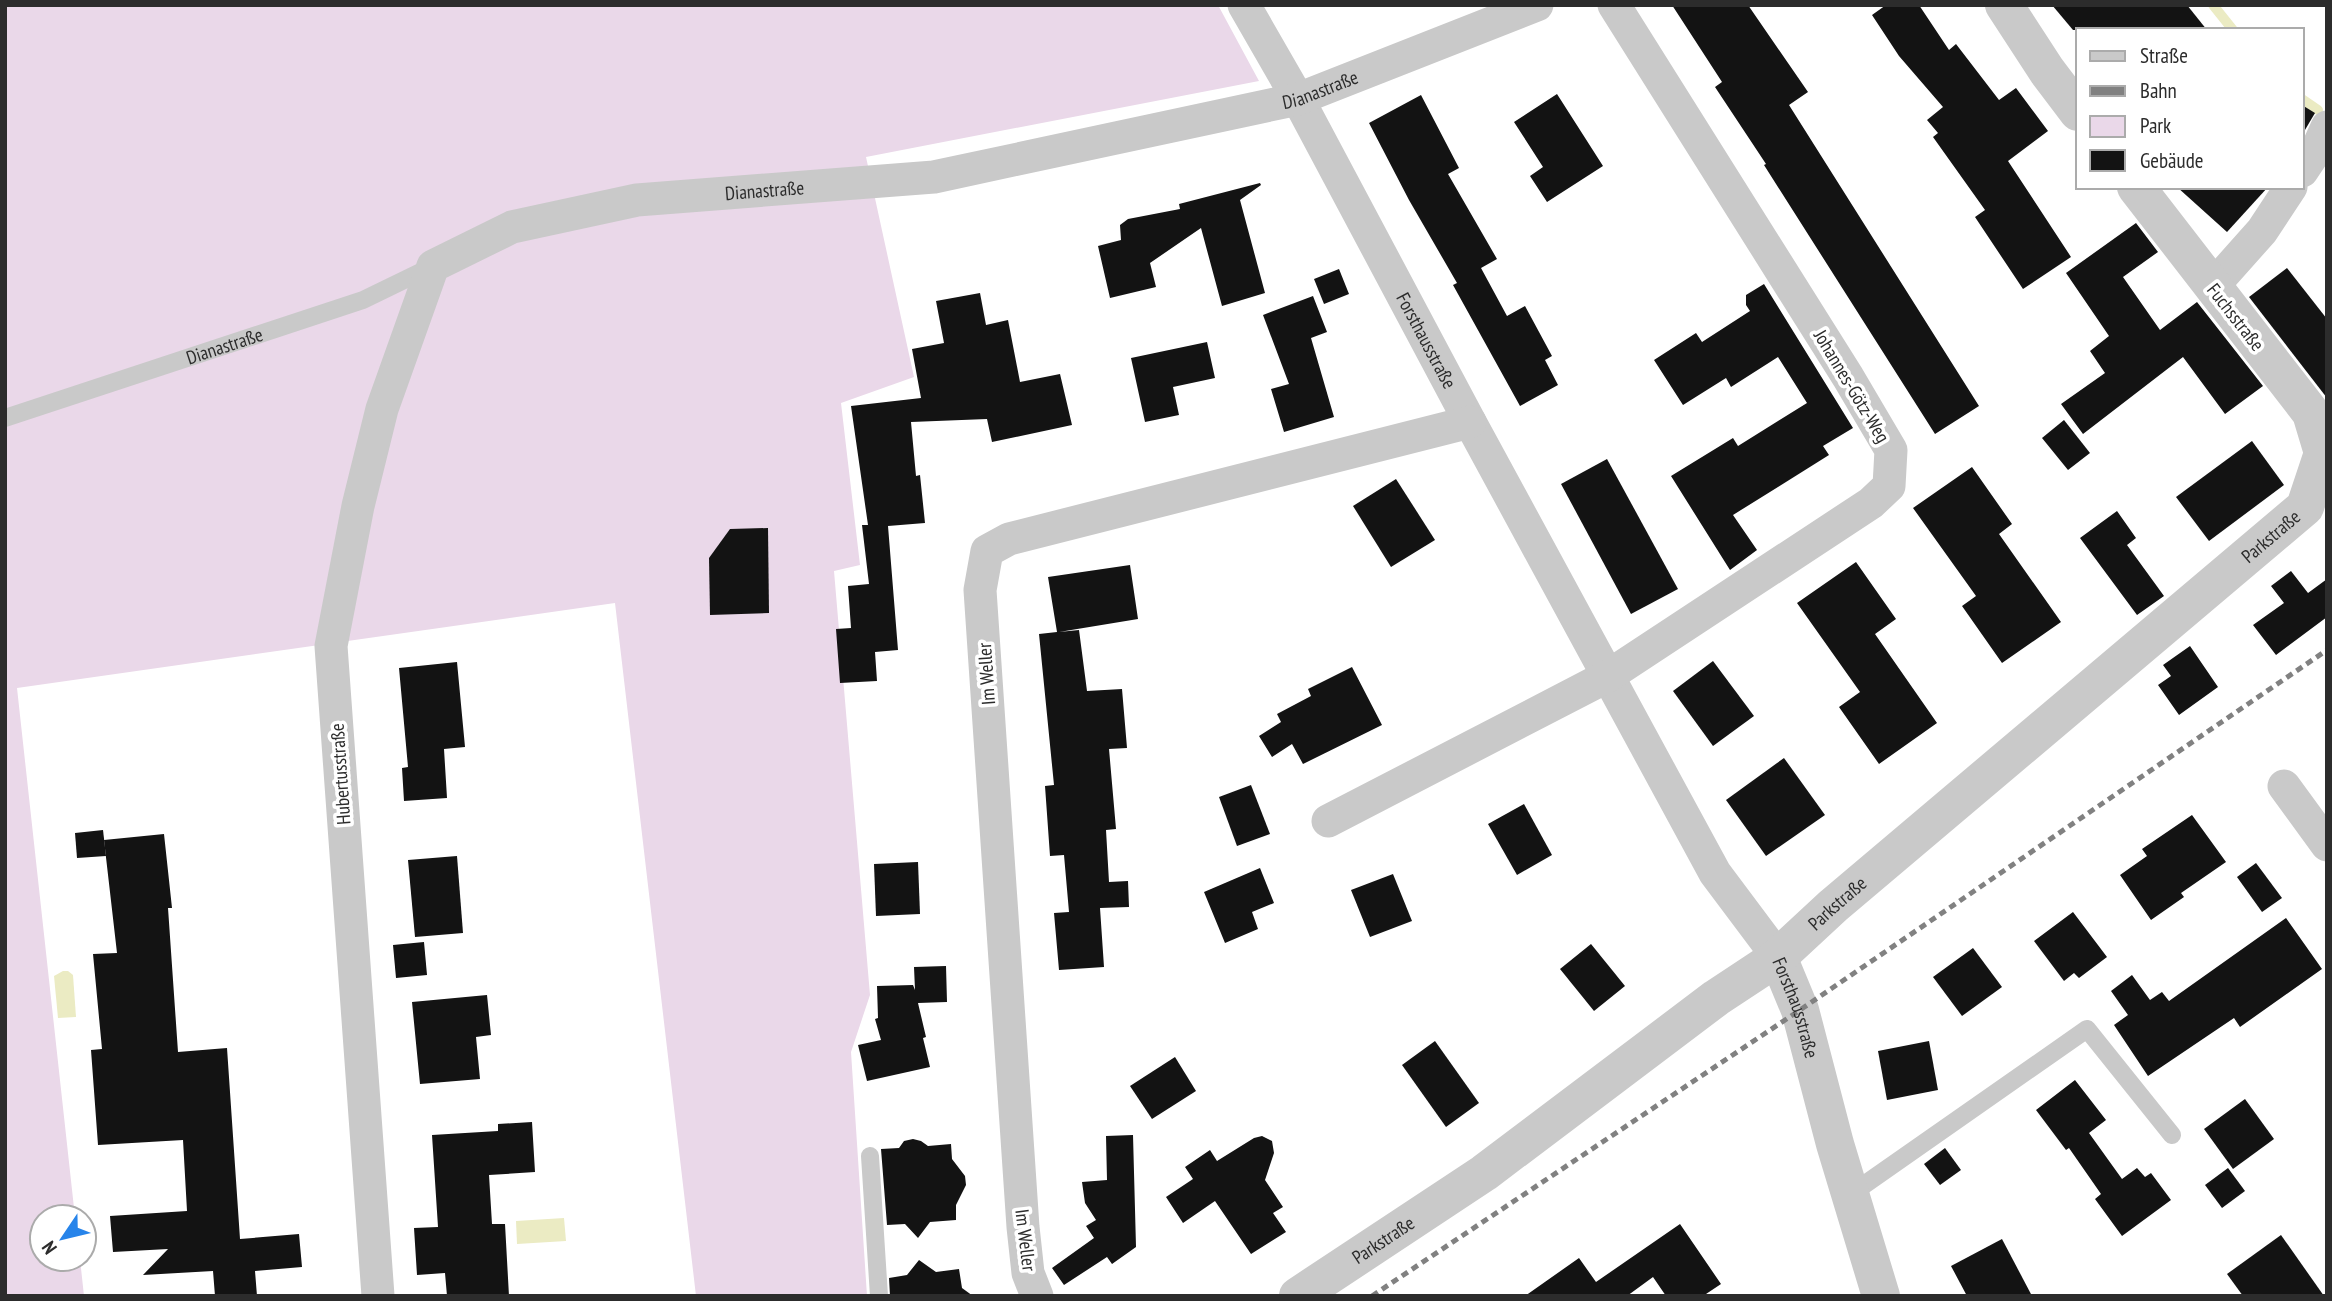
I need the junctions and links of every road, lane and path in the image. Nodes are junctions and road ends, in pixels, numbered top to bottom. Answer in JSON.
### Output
{"nodes":[{"id":1,"x":1244,"y":5,"type":"edge"},
{"id":2,"x":1537,"y":5,"type":"edge"},
{"id":3,"x":1614,"y":5,"type":"edge"},
{"id":4,"x":2004,"y":5,"type":"edge"},
{"id":5,"x":1298,"y":99,"type":"junction"},
{"id":6,"x":2076,"y":109,"type":"edge"},
{"id":7,"x":2327,"y":127,"type":"edge"},
{"id":8,"x":2304,"y":168,"type":"edge"},
{"id":9,"x":2138,"y":189,"type":"edge"},
{"id":10,"x":2290,"y":189,"type":"edge"},
{"id":11,"x":433,"y":266,"type":"junction"},
{"id":12,"x":2213,"y":286,"type":"junction"},
{"id":13,"x":5,"y":418,"type":"edge"},
{"id":14,"x":1470,"y":422,"type":"junction"},
{"id":15,"x":2325,"y":454,"type":"edge"},
{"id":16,"x":1608,"y":676,"type":"junction"},
{"id":17,"x":2284,"y":786,"type":"dead end"},
{"id":18,"x":1328,"y":821,"type":"dead end"},
{"id":19,"x":2327,"y":845,"type":"edge"},
{"id":20,"x":1778,"y":957,"type":"junction"},
{"id":21,"x":2172,"y":1135,"type":"dead end"},
{"id":22,"x":870,"y":1156,"type":"dead end"},
{"id":23,"x":1851,"y":1194,"type":"junction"},
{"id":24,"x":378,"y":1296,"type":"edge"},
{"id":25,"x":879,"y":1296,"type":"edge"},
{"id":26,"x":1037,"y":1296,"type":"edge"},
{"id":27,"x":1298,"y":1296,"type":"edge"},
{"id":28,"x":1881,"y":1296,"type":"edge"}],
"edges":[{"from":1,"to":5,"type":"street","name":"Forsthausstraße"},
{"from":2,"to":5,"type":"street","name":"Dianastraße"},
{"from":3,"to":16,"type":"street","name":"Johannes-Götz-Weg"},
{"from":4,"to":6,"type":"street"},
{"from":5,"to":11,"type":"street","name":"Dianastraße"},
{"from":5,"to":14,"type":"street","name":"Forsthausstraße"},
{"from":7,"to":8,"type":"street"},
{"from":9,"to":12,"type":"street","name":"Fuchsstraße"},
{"from":10,"to":12,"type":"street"},
{"from":11,"to":13,"type":"lane","name":"Dianastraße"},
{"from":11,"to":24,"type":"street","name":"Hubertusstraße"},
{"from":12,"to":15,"type":"street","name":"Fuchsstraße"},
{"from":14,"to":16,"type":"street","name":"Forsthausstraße"},
{"from":14,"to":26,"type":"street","name":"Im Weller"},
{"from":15,"to":20,"type":"street","name":"Parkstraße"},
{"from":16,"to":18,"type":"street"},
{"from":16,"to":20,"type":"street","name":"Forsthausstraße"},
{"from":17,"to":19,"type":"street"},
{"from":20,"to":23,"type":"street","name":"Forsthausstraße"},
{"from":20,"to":27,"type":"street","name":"Parkstraße"},
{"from":21,"to":23,"type":"lane"},
{"from":22,"to":25,"type":"lane"},
{"from":23,"to":28,"type":"street","name":"Forsthausstraße"}]}
